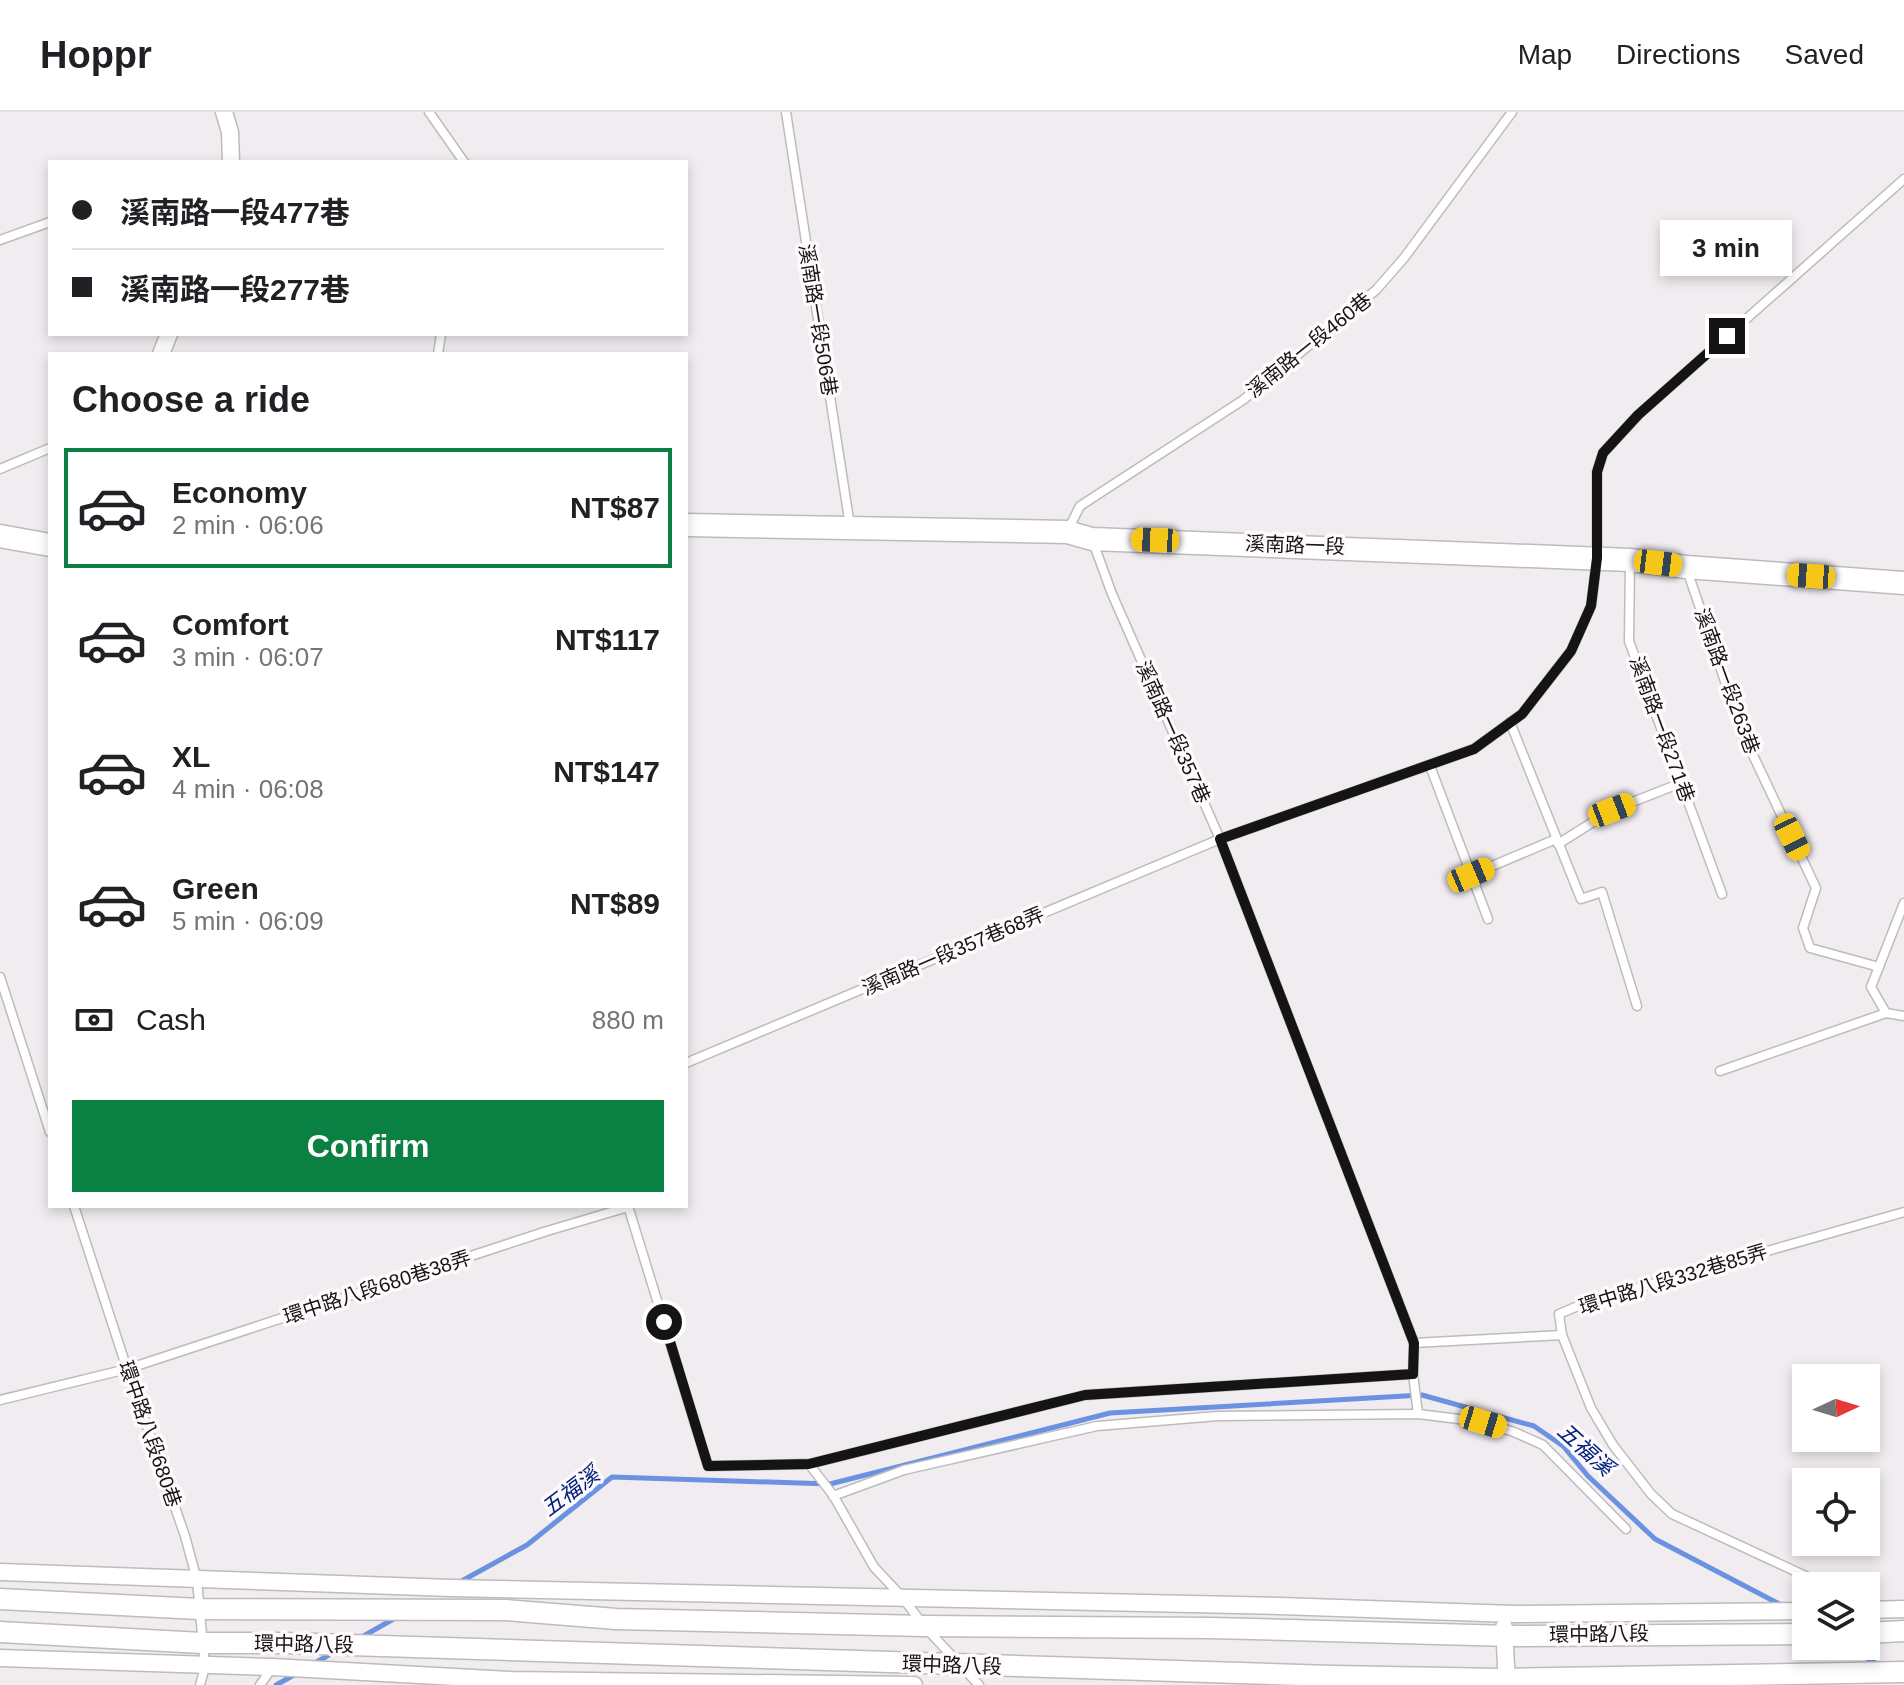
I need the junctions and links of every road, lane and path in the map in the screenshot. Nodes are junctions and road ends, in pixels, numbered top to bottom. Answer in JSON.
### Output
{"nodes":[{"id":1,"x":224,"y":112,"type":"edge"},
{"id":2,"x":429,"y":112,"type":"edge"},
{"id":3,"x":786,"y":112,"type":"edge"},
{"id":4,"x":1512,"y":112,"type":"edge"},
{"id":5,"x":231,"y":160,"type":"edge"},
{"id":6,"x":463,"y":160,"type":"edge"},
{"id":7,"x":1904,"y":179,"type":"edge"},
{"id":8,"x":48,"y":223,"type":"edge"},
{"id":9,"x":0,"y":240,"type":"edge"},
{"id":10,"x":48,"y":449,"type":"edge"},
{"id":11,"x":0,"y":469,"type":"edge"},
{"id":12,"x":688,"y":525,"type":"edge"},
{"id":13,"x":850,"y":528,"type":"junction"},
{"id":14,"x":1067,"y":532,"type":"junction"},
{"id":15,"x":0,"y":536,"type":"edge"},
{"id":16,"x":1092,"y":539,"type":"junction"},
{"id":17,"x":48,"y":545,"type":"edge"},
{"id":18,"x":1597,"y":558,"type":"junction"},
{"id":19,"x":1630,"y":560,"type":"junction"},
{"id":20,"x":1686,"y":567,"type":"junction"},
{"id":21,"x":1904,"y":583,"type":"edge"},
{"id":22,"x":1510,"y":722,"type":"junction"},
{"id":23,"x":1430,"y":766,"type":"junction"},
{"id":24,"x":1681,"y":783,"type":"junction"},
{"id":25,"x":1220,"y":839,"type":"junction"},
{"id":26,"x":1557,"y":842,"type":"junction"},
{"id":27,"x":1471,"y":875,"type":"junction"},
{"id":28,"x":1722,"y":894,"type":"dead end"},
{"id":29,"x":1904,"y":903,"type":"edge"},
{"id":30,"x":1488,"y":919,"type":"dead end"},
{"id":31,"x":1879,"y":967,"type":"junction"},
{"id":32,"x":0,"y":977,"type":"edge"},
{"id":33,"x":1637,"y":1006,"type":"dead end"},
{"id":34,"x":1886,"y":1013,"type":"junction"},
{"id":35,"x":1904,"y":1016,"type":"edge"},
{"id":36,"x":688,"y":1062,"type":"edge"},
{"id":37,"x":1720,"y":1071,"type":"dead end"},
{"id":38,"x":48,"y":1126,"type":"edge"},
{"id":39,"x":75,"y":1208,"type":"edge"},
{"id":40,"x":622,"y":1208,"type":"edge"},
{"id":41,"x":629,"y":1208,"type":"edge"},
{"id":42,"x":1904,"y":1212,"type":"edge"},
{"id":43,"x":1562,"y":1335,"type":"junction"},
{"id":44,"x":1414,"y":1343,"type":"junction"},
{"id":45,"x":127,"y":1369,"type":"junction"},
{"id":46,"x":1413,"y":1375,"type":"junction"},
{"id":47,"x":0,"y":1400,"type":"edge"},
{"id":48,"x":1418,"y":1414,"type":"junction"},
{"id":49,"x":809,"y":1465,"type":"junction"},
{"id":50,"x":833,"y":1495,"type":"junction"},
{"id":51,"x":1626,"y":1529,"type":"dead end"},
{"id":52,"x":0,"y":1572,"type":"edge"},
{"id":53,"x":1797,"y":1572,"type":"edge"},
{"id":54,"x":197,"y":1580,"type":"junction"},
{"id":55,"x":903,"y":1598,"type":"junction"},
{"id":56,"x":0,"y":1599,"type":"edge"},
{"id":57,"x":199,"y":1609,"type":"junction"},
{"id":58,"x":1904,"y":1609,"type":"edge"},
{"id":59,"x":1880,"y":1610,"type":"edge"},
{"id":60,"x":1792,"y":1611,"type":"edge"},
{"id":61,"x":1504,"y":1614,"type":"junction"},
{"id":62,"x":924,"y":1626,"type":"junction"},
{"id":63,"x":0,"y":1632,"type":"edge"},
{"id":64,"x":1792,"y":1634,"type":"edge"},
{"id":65,"x":1505,"y":1636,"type":"junction"},
{"id":66,"x":202,"y":1643,"type":"junction"},
{"id":67,"x":0,"y":1658,"type":"edge"},
{"id":68,"x":959,"y":1665,"type":"junction"},
{"id":69,"x":205,"y":1667,"type":"junction"},
{"id":70,"x":272,"y":1668,"type":"junction"},
{"id":71,"x":1904,"y":1672,"type":"edge"},
{"id":72,"x":1507,"y":1682,"type":"edge"},
{"id":73,"x":200,"y":1685,"type":"edge"},
{"id":74,"x":260,"y":1685,"type":"edge"},
{"id":75,"x":914,"y":1685,"type":"edge"},
{"id":76,"x":979,"y":1685,"type":"edge"}],
"edges":[{"from":1,"to":5,"type":"street"},
{"from":2,"to":6,"type":"lane"},
{"from":3,"to":13,"type":"lane","name":"溪南路一段506巷"},
{"from":4,"to":14,"type":"lane","name":"溪南路一段460巷"},
{"from":7,"to":18,"type":"lane","name":"溪南路一段357巷68弄"},
{"from":8,"to":9,"type":"lane"},
{"from":10,"to":11,"type":"lane"},
{"from":12,"to":13,"type":"main road","name":"溪南路一段"},
{"from":13,"to":14,"type":"main road","name":"溪南路一段"},
{"from":14,"to":16,"type":"main road","name":"溪南路一段"},
{"from":15,"to":17,"type":"main road"},
{"from":16,"to":18,"type":"main road","name":"溪南路一段"},
{"from":16,"to":25,"type":"lane","name":"溪南路一段357巷"},
{"from":18,"to":19,"type":"main road","name":"溪南路一段"},
{"from":18,"to":22,"type":"lane","name":"溪南路一段357巷68弄"},
{"from":19,"to":20,"type":"main road","name":"溪南路一段"},
{"from":19,"to":24,"type":"lane","name":"溪南路一段271巷"},
{"from":20,"to":21,"type":"main road","name":"溪南路一段"},
{"from":20,"to":31,"type":"lane","name":"溪南路一段263巷"},
{"from":22,"to":23,"type":"lane","name":"溪南路一段357巷68弄"},
{"from":22,"to":26,"type":"lane"},
{"from":23,"to":25,"type":"lane","name":"溪南路一段357巷68弄"},
{"from":23,"to":27,"type":"lane"},
{"from":24,"to":26,"type":"lane"},
{"from":24,"to":28,"type":"lane","name":"溪南路一段271巷"},
{"from":25,"to":36,"type":"lane","name":"溪南路一段357巷68弄"},
{"from":25,"to":44,"type":"lane","name":"溪南路一段357巷"},
{"from":26,"to":27,"type":"lane"},
{"from":26,"to":33,"type":"lane"},
{"from":27,"to":30,"type":"lane"},
{"from":29,"to":31,"type":"lane"},
{"from":31,"to":34,"type":"lane"},
{"from":32,"to":38,"type":"lane"},
{"from":34,"to":35,"type":"lane"},
{"from":34,"to":37,"type":"lane"},
{"from":39,"to":45,"type":"lane","name":"環中路八段680巷"},
{"from":40,"to":45,"type":"lane","name":"環中路八段680巷38弄"},
{"from":41,"to":49,"type":"lane"},
{"from":42,"to":43,"type":"lane","name":"環中路八段332巷85弄"},
{"from":43,"to":44,"type":"lane","name":"環中路八段332巷85弄"},
{"from":43,"to":53,"type":"lane"},
{"from":44,"to":46,"type":"lane","name":"溪南路一段357巷"},
{"from":45,"to":47,"type":"lane","name":"環中路八段680巷38弄"},
{"from":45,"to":54,"type":"lane","name":"環中路八段680巷"},
{"from":46,"to":48,"type":"lane","name":"溪南路一段357巷"},
{"from":46,"to":49,"type":"lane"},
{"from":48,"to":50,"type":"lane"},
{"from":48,"to":51,"type":"lane"},
{"from":49,"to":50,"type":"lane"},
{"from":50,"to":55,"type":"lane"},
{"from":52,"to":54,"type":"street","name":"環中路八段"},
{"from":54,"to":55,"type":"street","name":"環中路八段"},
{"from":54,"to":57,"type":"lane","name":"環中路八段680巷"},
{"from":55,"to":61,"type":"street","name":"環中路八段"},
{"from":55,"to":62,"type":"lane"},
{"from":56,"to":57,"type":"street","name":"環中路八段"},
{"from":57,"to":62,"type":"street","name":"環中路八段"},
{"from":57,"to":66,"type":"lane","name":"環中路八段680巷"},
{"from":58,"to":59,"type":"street"},
{"from":60,"to":61,"type":"street","name":"環中路八段"},
{"from":61,"to":65,"type":"street"},
{"from":62,"to":65,"type":"street","name":"環中路八段"},
{"from":62,"to":68,"type":"lane"},
{"from":63,"to":66,"type":"street","name":"環中路八段"},
{"from":64,"to":65,"type":"street","name":"環中路八段"},
{"from":65,"to":72,"type":"street"},
{"from":66,"to":68,"type":"street","name":"環中路八段"},
{"from":66,"to":69,"type":"lane","name":"環中路八段680巷"},
{"from":67,"to":69,"type":"street","name":"環中路八段"},
{"from":68,"to":72,"type":"street","name":"環中路八段"},
{"from":68,"to":76,"type":"lane"},
{"from":69,"to":70,"type":"street","name":"環中路八段"},
{"from":69,"to":73,"type":"lane"},
{"from":70,"to":74,"type":"lane"},
{"from":70,"to":75,"type":"street","name":"環中路八段"},
{"from":71,"to":72,"type":"street","name":"環中路八段"}]}
